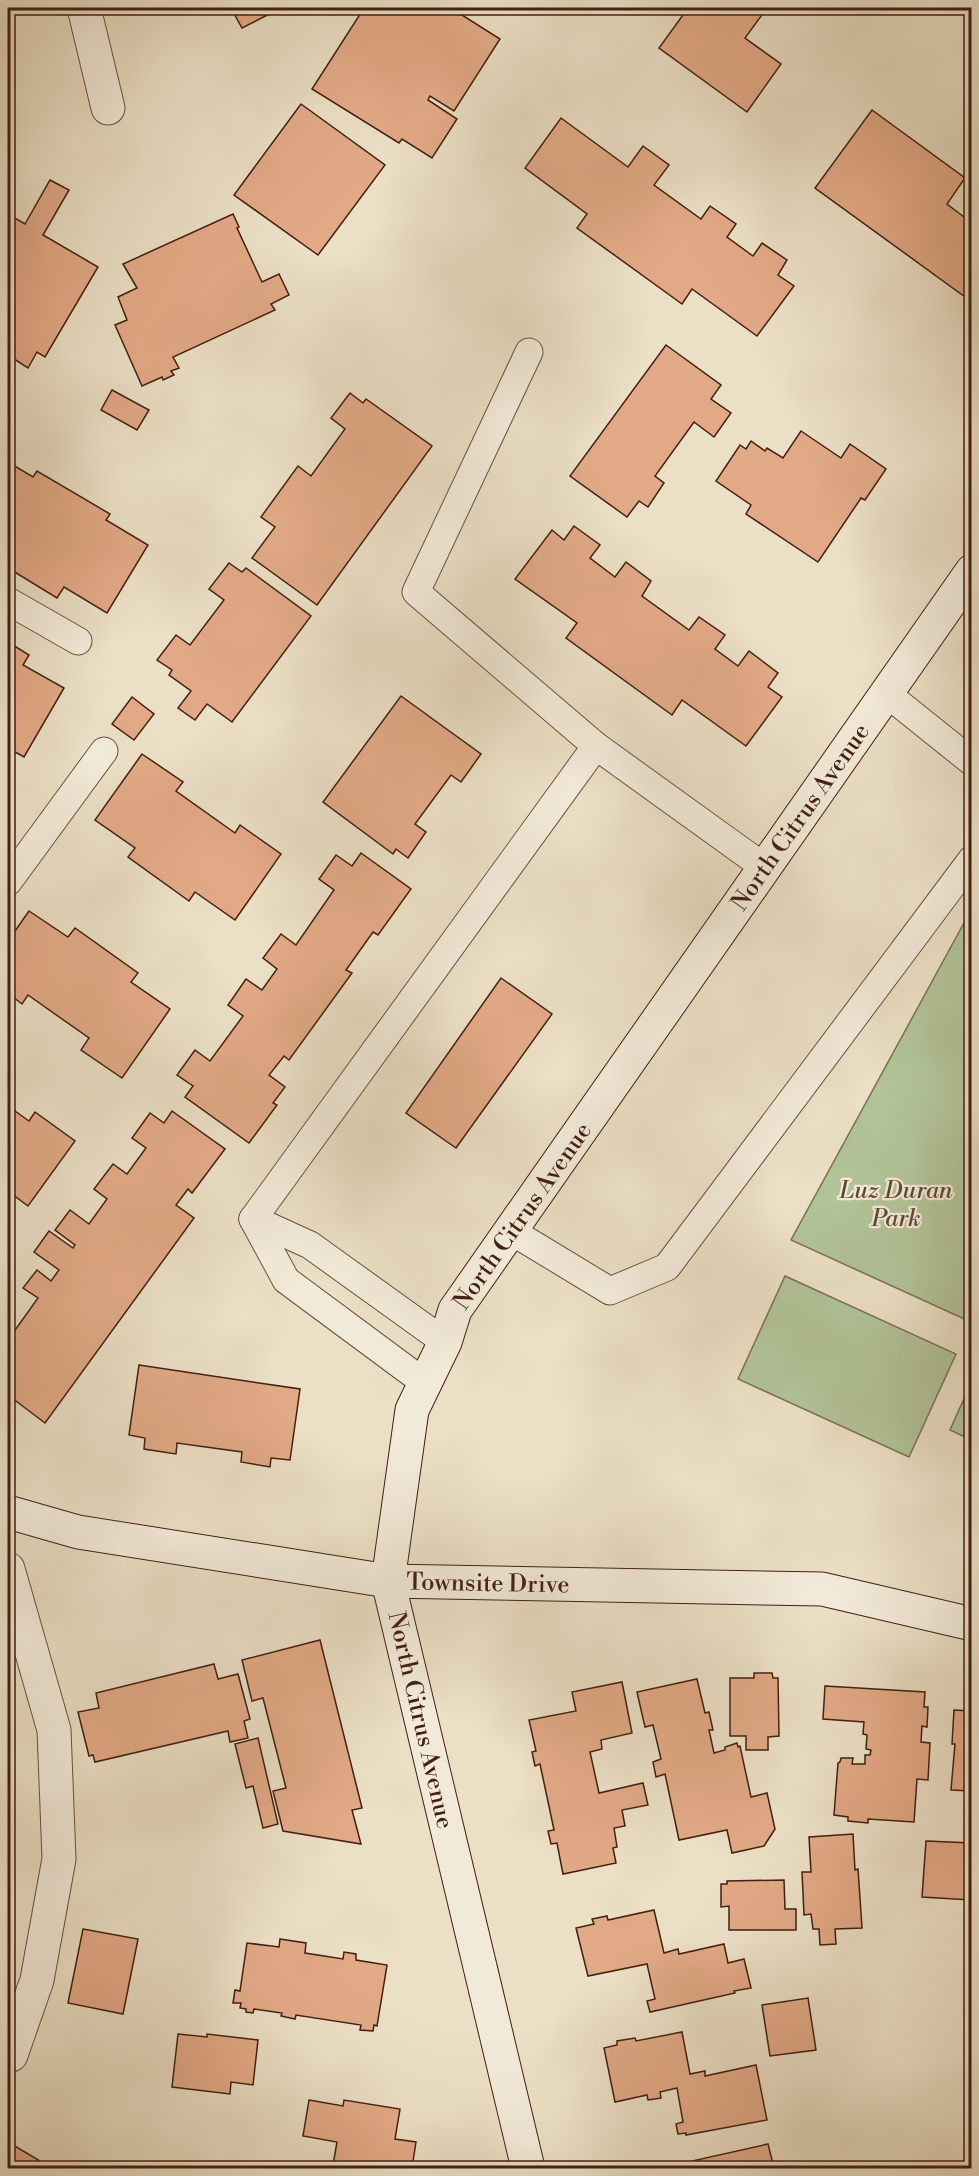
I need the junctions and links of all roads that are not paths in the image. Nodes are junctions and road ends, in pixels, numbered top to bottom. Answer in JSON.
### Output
{"nodes":[{"id":1,"x":84,"y":8,"type":"edge"},
{"id":2,"x":108,"y":108,"type":"dead end"},
{"id":3,"x":530,"y":352,"type":"dead end"},
{"id":4,"x":972,"y":571,"type":"edge"},
{"id":5,"x":8,"y":601,"type":"edge"},
{"id":6,"x":78,"y":641,"type":"dead end"},
{"id":7,"x":886,"y":693,"type":"junction"},
{"id":8,"x":596,"y":746,"type":"junction"},
{"id":9,"x":104,"y":751,"type":"dead end"},
{"id":10,"x":972,"y":762,"type":"edge"},
{"id":11,"x":972,"y":859,"type":"edge"},
{"id":12,"x":764,"y":867,"type":"junction"},
{"id":13,"x":8,"y":882,"type":"edge"},
{"id":14,"x":253,"y":1220,"type":"junction"},
{"id":15,"x":511,"y":1231,"type":"junction"},
{"id":16,"x":445,"y":1341,"type":"junction"},
{"id":17,"x":425,"y":1383,"type":"junction"},
{"id":18,"x":8,"y":1512,"type":"edge"},
{"id":19,"x":8,"y":1569,"type":"edge"},
{"id":20,"x":388,"y":1581,"type":"junction"},
{"id":21,"x":972,"y":1624,"type":"edge"},
{"id":22,"x":11,"y":2055,"type":"dead end"},
{"id":23,"x":528,"y":2169,"type":"edge"}],
"edges":[{"from":1,"to":2,"type":"street"},
{"from":3,"to":8,"type":"lane"},
{"from":4,"to":7,"type":"street","name":"North Citrus Avenue"},
{"from":5,"to":6,"type":"lane"},
{"from":7,"to":10,"type":"lane"},
{"from":7,"to":12,"type":"street","name":"North Citrus Avenue"},
{"from":8,"to":12,"type":"lane"},
{"from":8,"to":14,"type":"lane"},
{"from":9,"to":13,"type":"lane"},
{"from":11,"to":15,"type":"lane"},
{"from":12,"to":15,"type":"street","name":"North Citrus Avenue"},
{"from":14,"to":16,"type":"lane"},
{"from":14,"to":17,"type":"lane"},
{"from":15,"to":16,"type":"street","name":"North Citrus Avenue"},
{"from":16,"to":17,"type":"street","name":"North Citrus Avenue"},
{"from":17,"to":20,"type":"street","name":"North Citrus Avenue"},
{"from":18,"to":20,"type":"street","name":"Townsite Drive"},
{"from":19,"to":22,"type":"street"},
{"from":20,"to":21,"type":"street","name":"Townsite Drive"},
{"from":20,"to":23,"type":"street","name":"North Citrus Avenue"}]}
